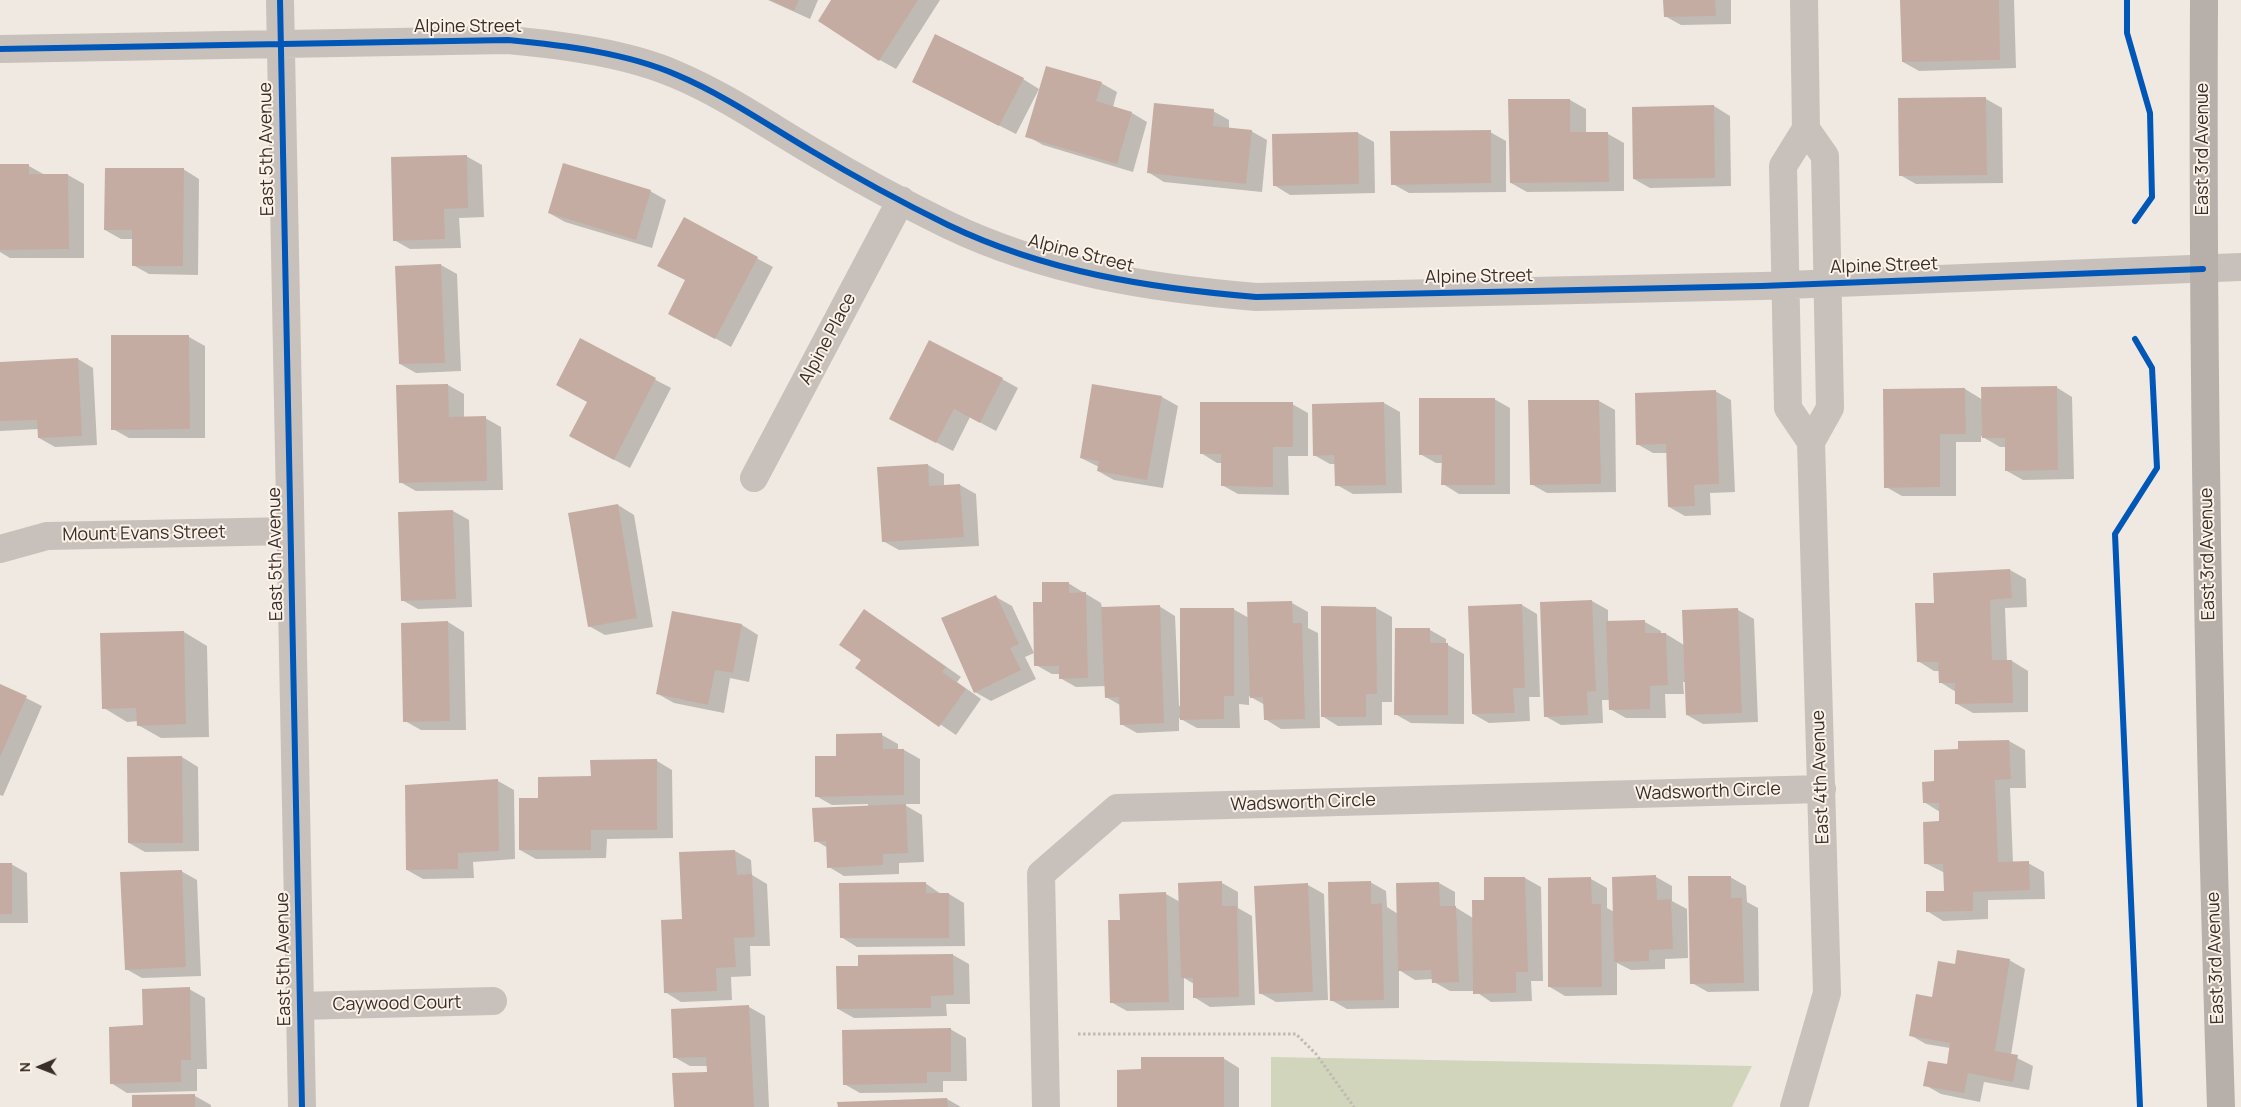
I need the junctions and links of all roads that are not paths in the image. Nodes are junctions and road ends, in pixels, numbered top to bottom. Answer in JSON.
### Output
{"nodes":[{"id":1,"x":280,"y":0,"type":"edge"},
{"id":2,"x":1804,"y":0,"type":"edge"},
{"id":3,"x":2204,"y":0,"type":"edge"},
{"id":4,"x":280,"y":44,"type":"junction"},
{"id":5,"x":0,"y":49,"type":"edge"},
{"id":6,"x":1806,"y":129,"type":"junction"},
{"id":7,"x":901,"y":200,"type":"junction"},
{"id":8,"x":2241,"y":267,"type":"edge"},
{"id":9,"x":2203,"y":269,"type":"junction"},
{"id":10,"x":1828,"y":283,"type":"junction"},
{"id":11,"x":1786,"y":285,"type":"junction"},
{"id":12,"x":1811,"y":442,"type":"junction"},
{"id":13,"x":754,"y":478,"type":"dead end"},
{"id":14,"x":290,"y":531,"type":"junction"},
{"id":15,"x":0,"y":549,"type":"edge"},
{"id":16,"x":1822,"y":789,"type":"junction"},
{"id":17,"x":493,"y":1001,"type":"dead end"},
{"id":18,"x":300,"y":1006,"type":"junction"},
{"id":19,"x":302,"y":1107,"type":"edge"},
{"id":20,"x":1046,"y":1107,"type":"edge"},
{"id":21,"x":1794,"y":1107,"type":"edge"},
{"id":22,"x":2221,"y":1107,"type":"edge"}],
"edges":[{"from":1,"to":4,"type":"street","name":"East 5th Avenue"},
{"from":2,"to":6,"type":"street"},
{"from":3,"to":9,"type":"main road","name":"East 3rd Avenue"},
{"from":4,"to":5,"type":"street","name":"Alpine Street"},
{"from":4,"to":7,"type":"street","name":"Alpine Street"},
{"from":4,"to":14,"type":"street","name":"East 5th Avenue"},
{"from":6,"to":10,"type":"street"},
{"from":6,"to":11,"type":"street"},
{"from":7,"to":11,"type":"street","name":"Alpine Street"},
{"from":7,"to":13,"type":"street","name":"Alpine Place"},
{"from":8,"to":9,"type":"street","name":"Alpine Street"},
{"from":9,"to":10,"type":"street","name":"Alpine Street"},
{"from":9,"to":22,"type":"main road","name":"East 3rd Avenue"},
{"from":10,"to":11,"type":"street","name":"Alpine Street"},
{"from":10,"to":12,"type":"street"},
{"from":11,"to":12,"type":"street"},
{"from":12,"to":16,"type":"street","name":"East 4th Avenue"},
{"from":14,"to":15,"type":"street","name":"Mount Evans Street"},
{"from":14,"to":18,"type":"street","name":"East 5th Avenue"},
{"from":16,"to":20,"type":"street","name":"Wadsworth Circle"},
{"from":16,"to":21,"type":"street","name":"East 4th Avenue"},
{"from":17,"to":18,"type":"street","name":"Caywood Court"},
{"from":18,"to":19,"type":"street","name":"East 5th Avenue"}]}
